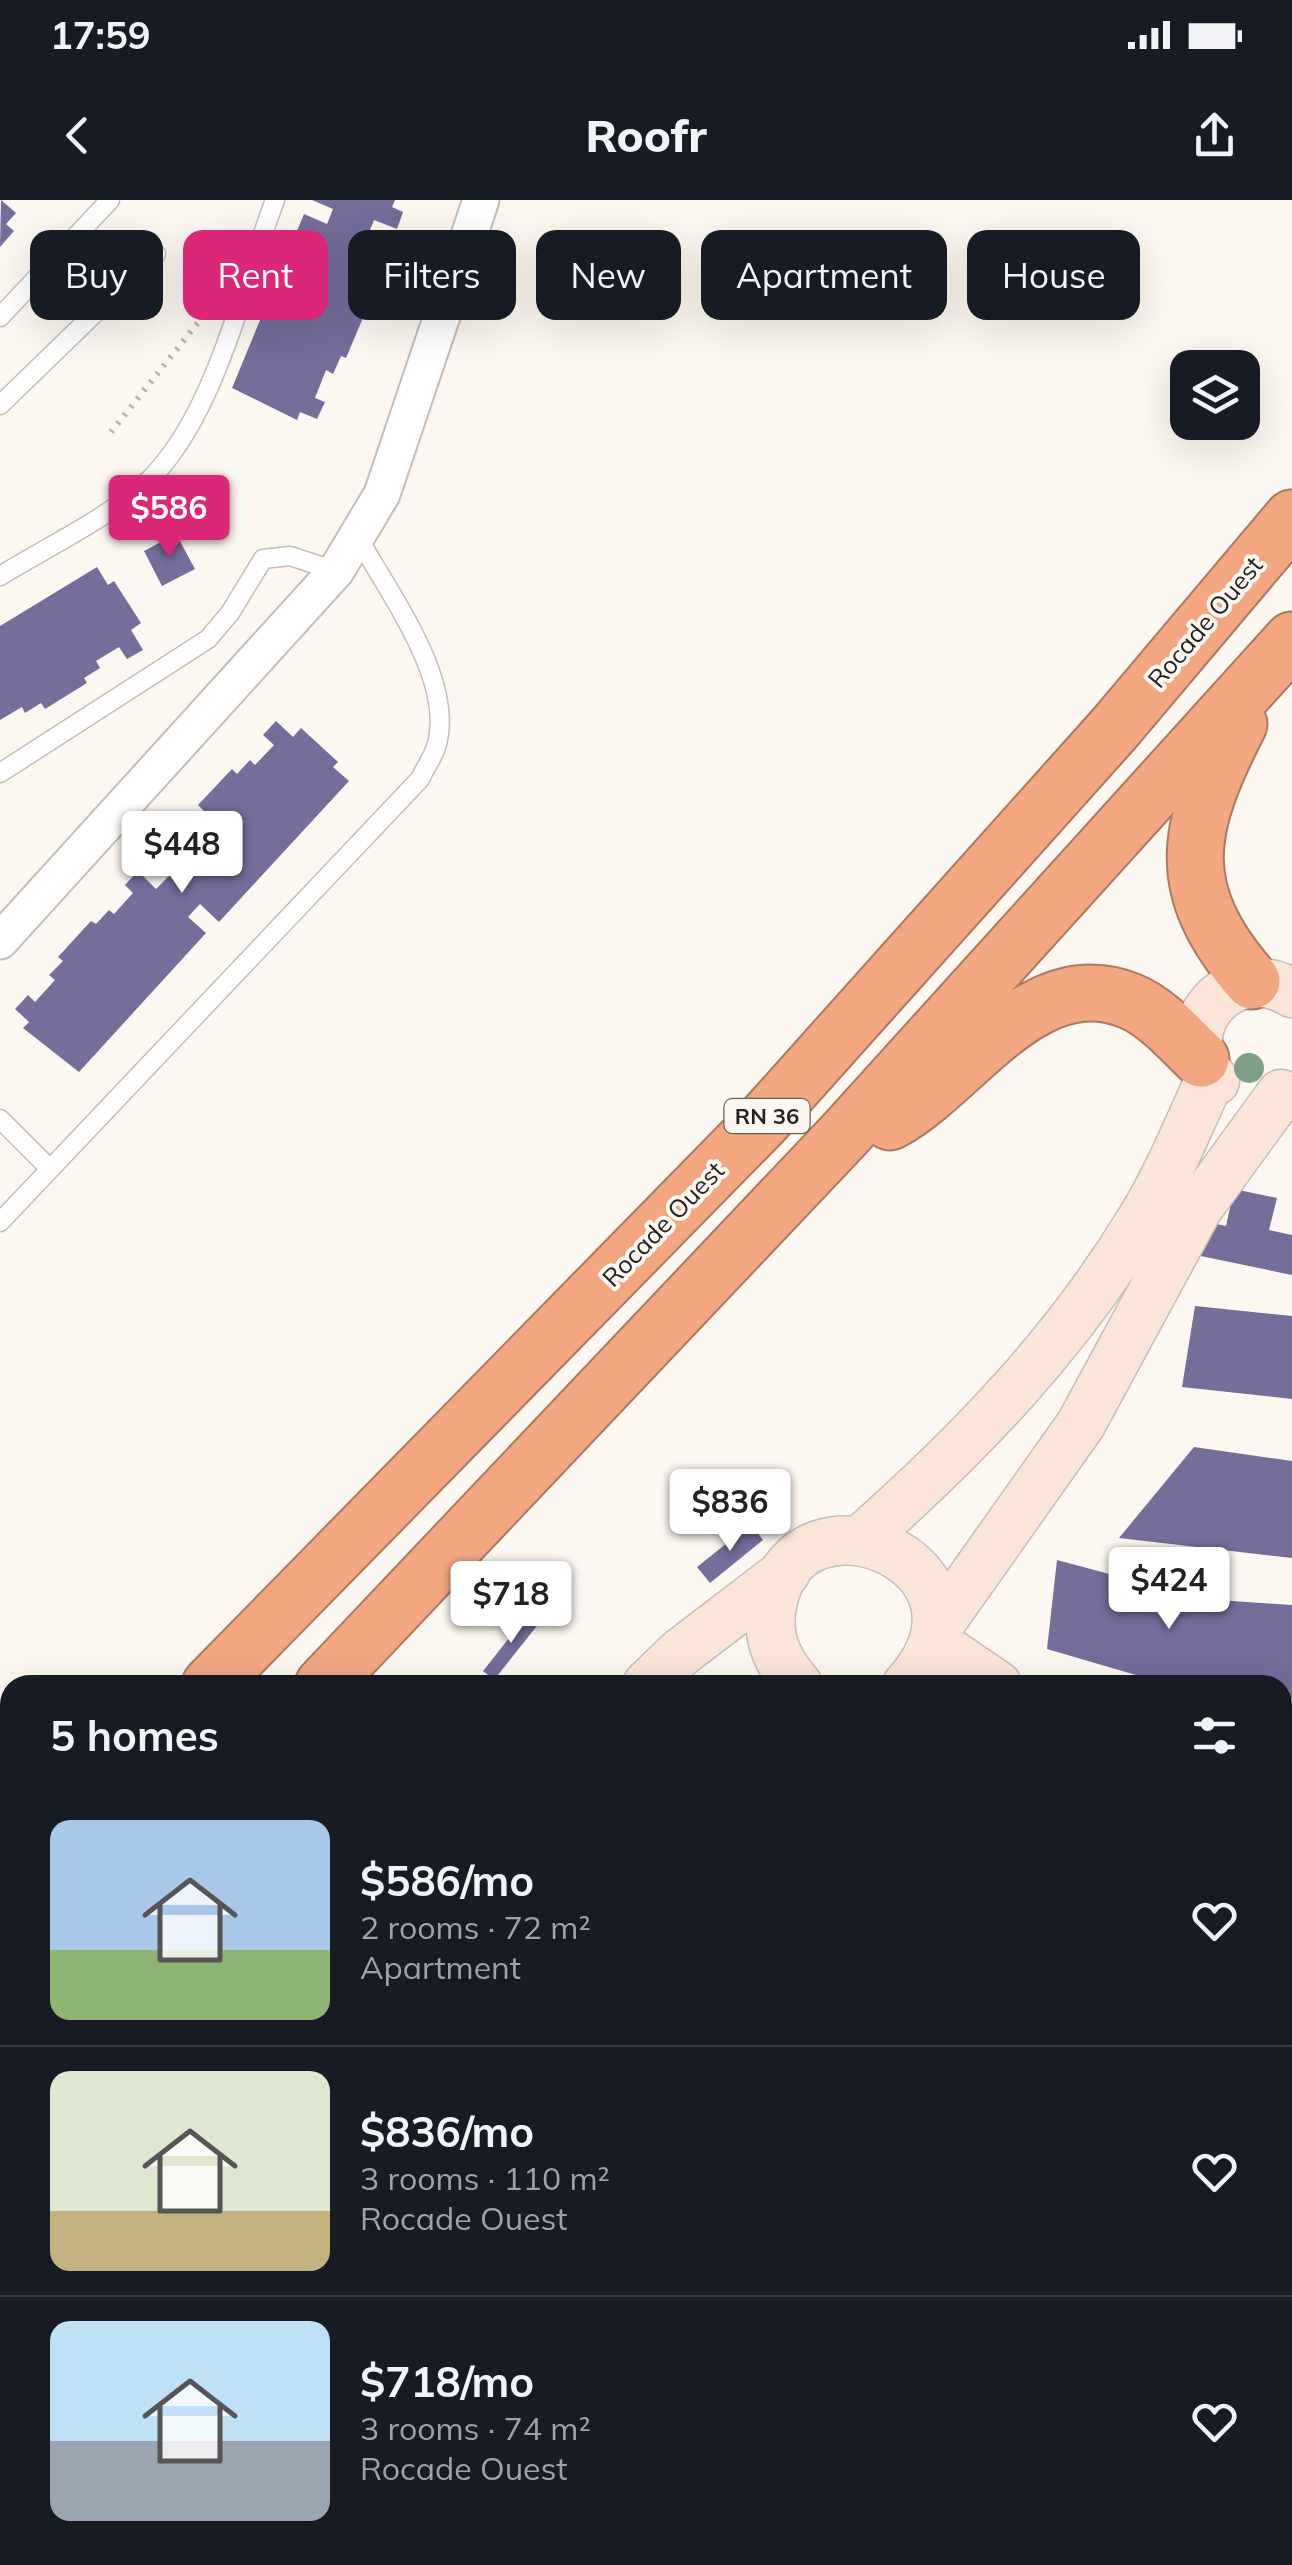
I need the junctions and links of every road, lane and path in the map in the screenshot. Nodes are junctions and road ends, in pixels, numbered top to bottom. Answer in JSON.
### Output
{"nodes":[{"id":1,"x":110,"y":200,"type":"edge"},
{"id":2,"x":275,"y":200,"type":"edge"},
{"id":3,"x":481,"y":200,"type":"edge"},
{"id":4,"x":0,"y":317,"type":"edge"},
{"id":5,"x":87,"y":320,"type":"edge"},
{"id":6,"x":200,"y":320,"type":"edge"},
{"id":7,"x":0,"y":404,"type":"edge"},
{"id":8,"x":111,"y":432,"type":"dead end"},
{"id":9,"x":1292,"y":518,"type":"edge"},
{"id":10,"x":359,"y":538,"type":"junction"},
{"id":11,"x":336,"y":571,"type":"junction"},
{"id":12,"x":0,"y":576,"type":"edge"},
{"id":13,"x":1279,"y":655,"type":"edge"},
{"id":14,"x":0,"y":772,"type":"edge"},
{"id":15,"x":0,"y":941,"type":"edge"},
{"id":16,"x":1275,"y":980,"type":"edge"},
{"id":17,"x":1206,"y":1068,"type":"junction"},
{"id":18,"x":1286,"y":1091,"type":"edge"},
{"id":19,"x":0,"y":1119,"type":"edge"},
{"id":20,"x":844,"y":1135,"type":"junction"},
{"id":21,"x":49,"y":1168,"type":"junction"},
{"id":22,"x":0,"y":1222,"type":"edge"},
{"id":23,"x":862,"y":1539,"type":"junction"},
{"id":24,"x":786,"y":1572,"type":"junction"},
{"id":25,"x":935,"y":1636,"type":"junction"},
{"id":26,"x":220,"y":1675,"type":"edge"},
{"id":27,"x":332,"y":1675,"type":"edge"},
{"id":28,"x":657,"y":1675,"type":"edge"},
{"id":29,"x":790,"y":1675,"type":"edge"},
{"id":30,"x":915,"y":1675,"type":"edge"},
{"id":31,"x":984,"y":1675,"type":"edge"}],
"edges":[{"from":1,"to":4,"type":"lane"},
{"from":2,"to":12,"type":"lane"},
{"from":3,"to":10,"type":"street"},
{"from":5,"to":7,"type":"lane"},
{"from":6,"to":8,"type":"path"},
{"from":9,"to":26,"type":"highway","name":"Rocade Ouest","number":"RN 36"},
{"from":10,"to":11,"type":"street"},
{"from":10,"to":21,"type":"lane"},
{"from":11,"to":14,"type":"lane"},
{"from":11,"to":15,"type":"street"},
{"from":13,"to":16,"type":"highway"},
{"from":13,"to":20,"type":"highway"},
{"from":16,"to":17,"type":"main road"},
{"from":17,"to":18,"type":"main road"},
{"from":17,"to":20,"type":"highway"},
{"from":17,"to":23,"type":"main road"},
{"from":18,"to":25,"type":"main road"},
{"from":19,"to":21,"type":"lane"},
{"from":20,"to":27,"type":"highway"},
{"from":21,"to":22,"type":"lane"},
{"from":23,"to":24,"type":"main road"},
{"from":23,"to":25,"type":"main road"},
{"from":24,"to":28,"type":"main road"},
{"from":24,"to":29,"type":"main road"},
{"from":25,"to":30,"type":"main road"},
{"from":25,"to":31,"type":"main road"}]}
